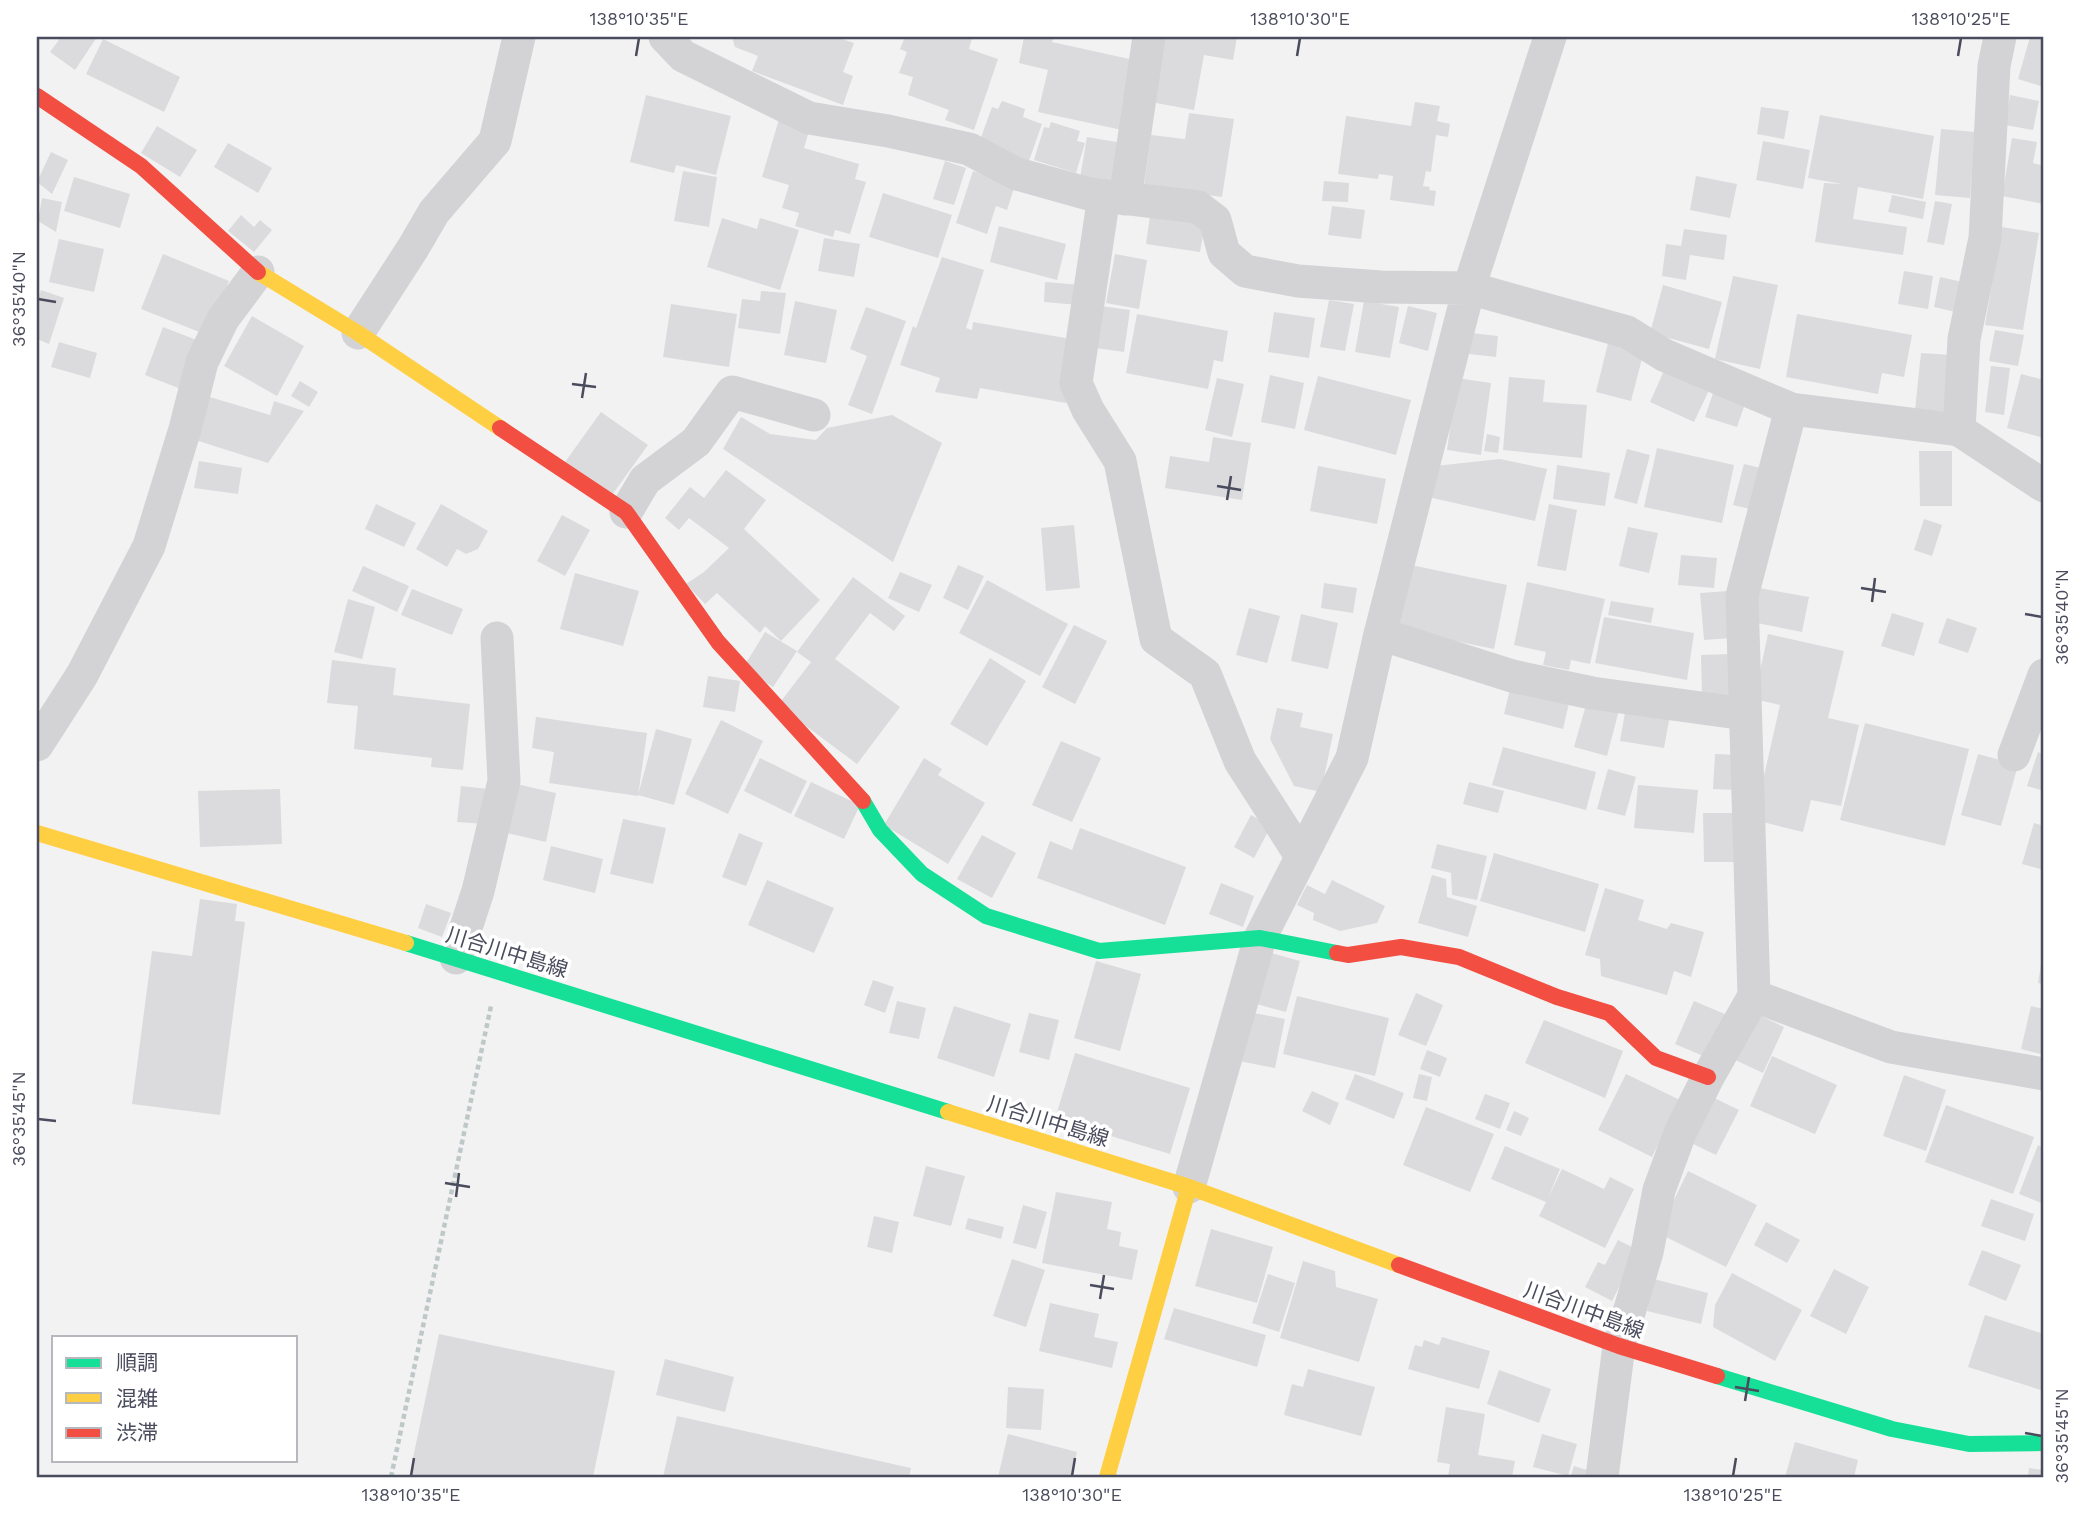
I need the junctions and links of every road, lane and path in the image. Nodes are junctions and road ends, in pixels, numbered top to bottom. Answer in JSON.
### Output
{"nodes":[{"id":1,"x":519,"y":37,"type":"edge"},
{"id":2,"x":665,"y":37,"type":"edge"},
{"id":3,"x":1149,"y":37,"type":"edge"},
{"id":4,"x":1550,"y":37,"type":"edge"},
{"id":5,"x":2000,"y":37,"type":"edge"},
{"id":6,"x":37,"y":96,"type":"edge"},
{"id":7,"x":1114,"y":198,"type":"junction"},
{"id":8,"x":258,"y":272,"type":"junction"},
{"id":9,"x":1469,"y":288,"type":"junction"},
{"id":10,"x":358,"y":334,"type":"junction"},
{"id":11,"x":1791,"y":409,"type":"junction"},
{"id":12,"x":814,"y":415,"type":"dead end"},
{"id":13,"x":1959,"y":430,"type":"junction"},
{"id":14,"x":2044,"y":486,"type":"edge"},
{"id":15,"x":626,"y":512,"type":"junction"},
{"id":16,"x":1380,"y":634,"type":"junction"},
{"id":17,"x":497,"y":638,"type":"dead end"},
{"id":18,"x":2044,"y":675,"type":"edge"},
{"id":19,"x":1745,"y":714,"type":"junction"},
{"id":20,"x":37,"y":745,"type":"edge"},
{"id":21,"x":2014,"y":755,"type":"dead end"},
{"id":22,"x":37,"y":833,"type":"edge"},
{"id":23,"x":1301,"y":856,"type":"junction"},
{"id":24,"x":1260,"y":938,"type":"junction"},
{"id":25,"x":456,"y":958,"type":"junction"},
{"id":26,"x":498,"y":971,"type":"junction"},
{"id":27,"x":1755,"y":996,"type":"junction"},
{"id":28,"x":2044,"y":1074,"type":"edge"},
{"id":29,"x":1708,"y":1077,"type":"junction"},
{"id":30,"x":1189,"y":1187,"type":"junction"},
{"id":31,"x":1619,"y":1346,"type":"junction"},
{"id":32,"x":2044,"y":1443,"type":"edge"},
{"id":33,"x":391,"y":1477,"type":"edge"},
{"id":34,"x":1107,"y":1477,"type":"edge"},
{"id":35,"x":1602,"y":1477,"type":"edge"}],
"edges":[{"from":1,"to":10,"type":"street"},
{"from":2,"to":7,"type":"street"},
{"from":3,"to":7,"type":"street"},
{"from":4,"to":9,"type":"street"},
{"from":5,"to":13,"type":"street"},
{"from":6,"to":8,"type":"street"},
{"from":7,"to":9,"type":"street"},
{"from":7,"to":23,"type":"street"},
{"from":8,"to":10,"type":"street"},
{"from":8,"to":20,"type":"street"},
{"from":9,"to":11,"type":"street"},
{"from":9,"to":16,"type":"street"},
{"from":10,"to":15,"type":"street"},
{"from":11,"to":13,"type":"street"},
{"from":11,"to":19,"type":"street"},
{"from":12,"to":15,"type":"street"},
{"from":13,"to":14,"type":"street"},
{"from":15,"to":24,"type":"street"},
{"from":16,"to":19,"type":"street"},
{"from":16,"to":23,"type":"street"},
{"from":17,"to":25,"type":"street"},
{"from":18,"to":21,"type":"street"},
{"from":19,"to":27,"type":"street"},
{"from":22,"to":25,"type":"street","name":"川合川中島線"},
{"from":23,"to":24,"type":"street"},
{"from":24,"to":29,"type":"street"},
{"from":24,"to":30,"type":"street"},
{"from":25,"to":26,"type":"street","name":"川合川中島線"},
{"from":26,"to":30,"type":"street","name":"川合川中島線"},
{"from":26,"to":33,"type":"path"},
{"from":27,"to":28,"type":"street"},
{"from":27,"to":29,"type":"street"},
{"from":29,"to":31,"type":"street"},
{"from":30,"to":31,"type":"street","name":"川合川中島線"},
{"from":30,"to":34,"type":"street"},
{"from":31,"to":32,"type":"street","name":"川合川中島線"},
{"from":31,"to":35,"type":"street"}]}
